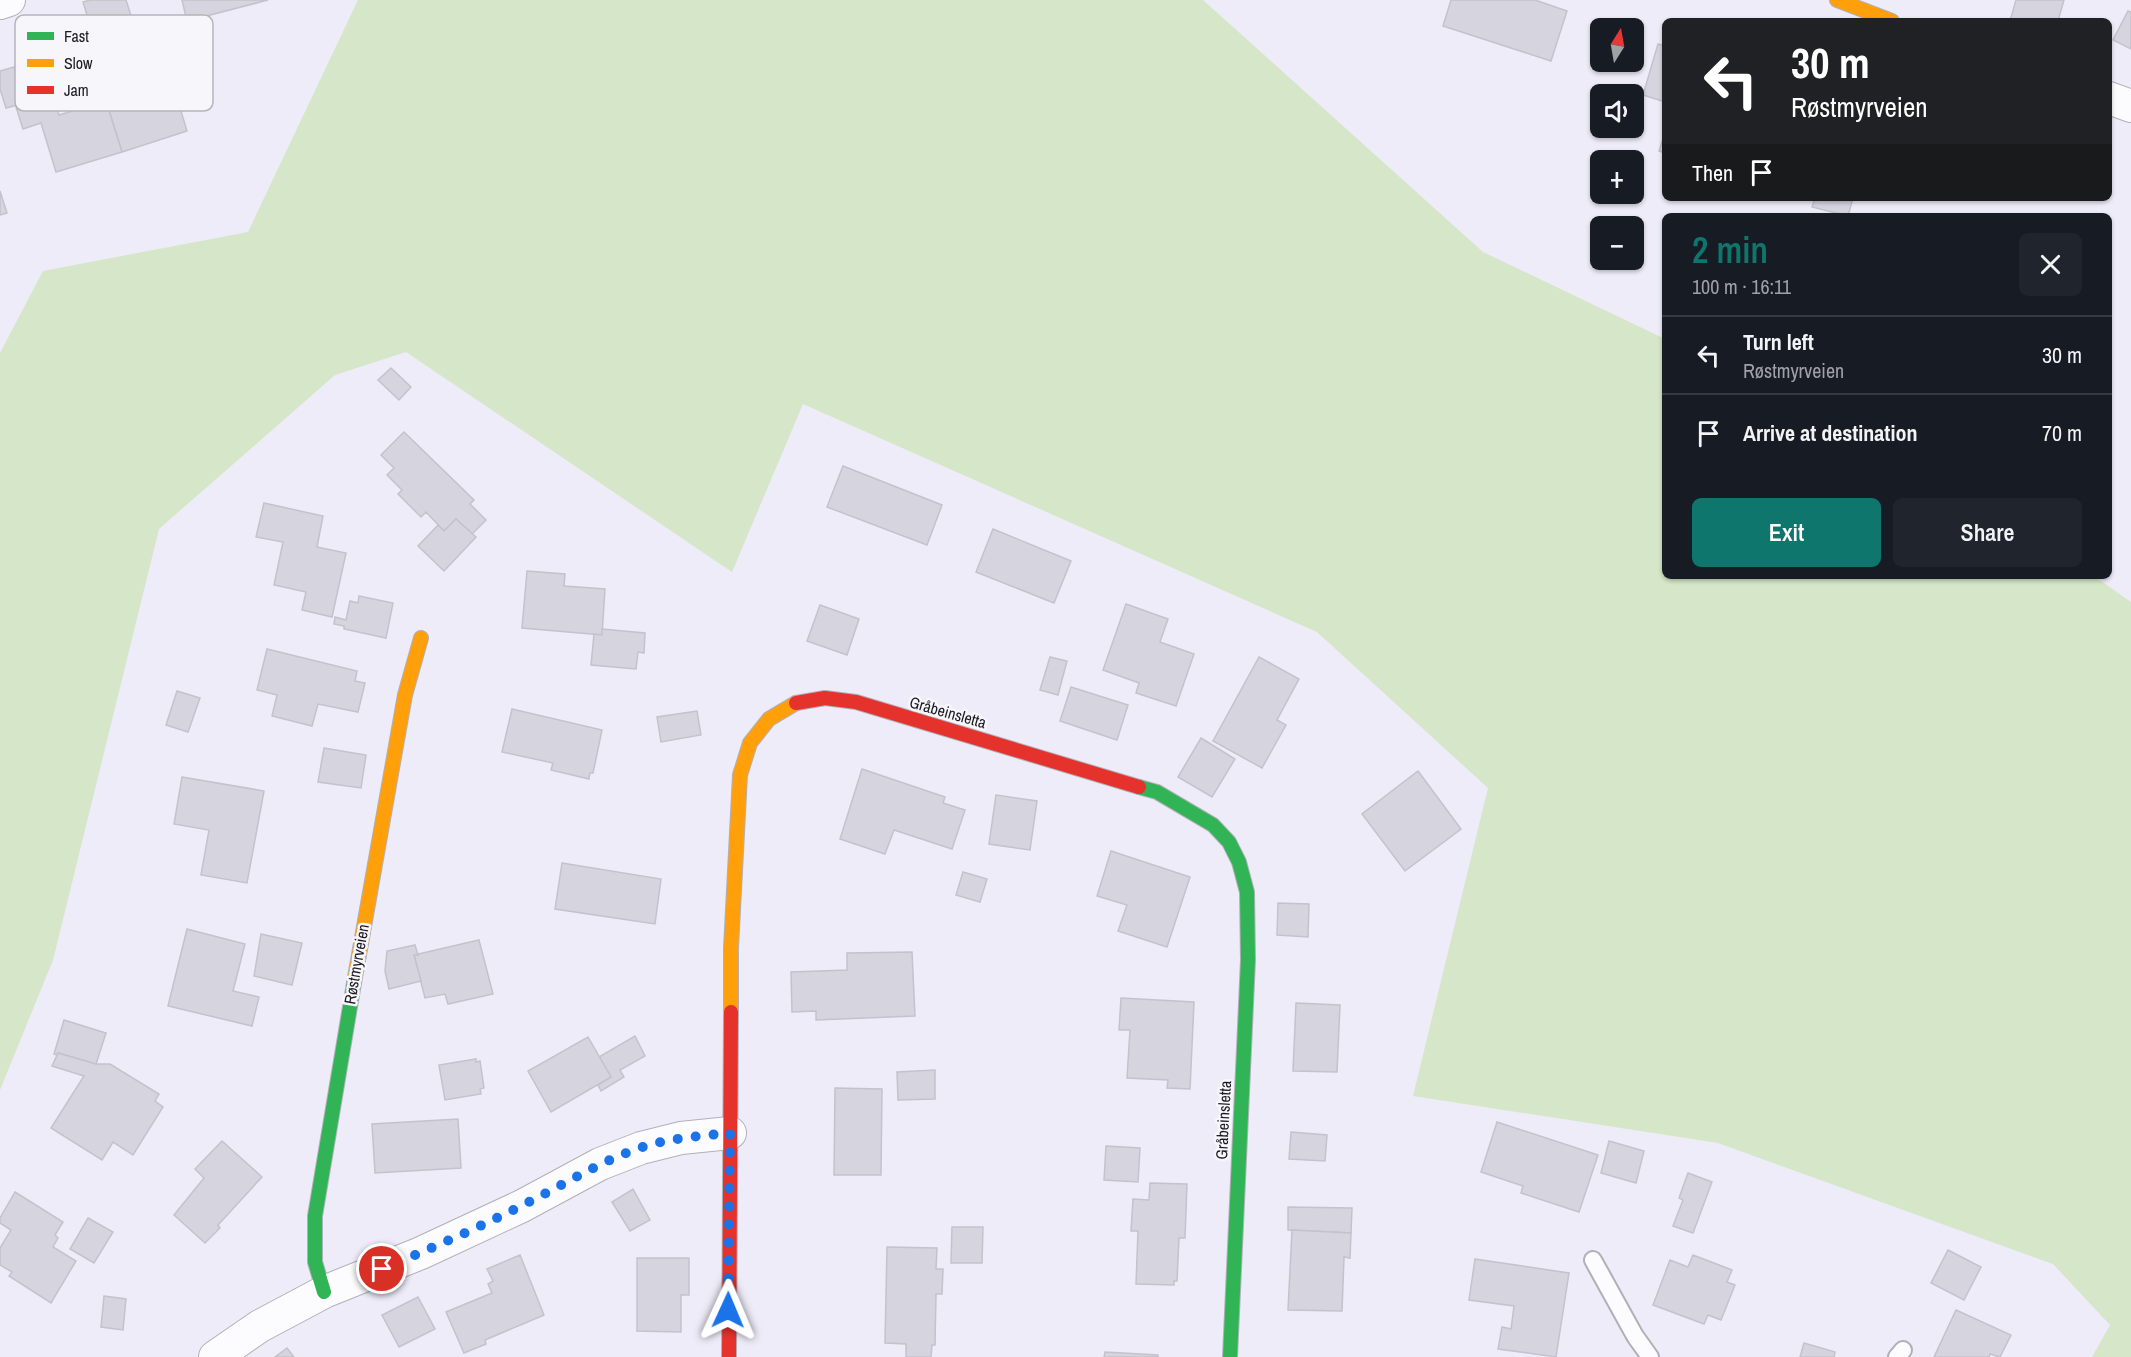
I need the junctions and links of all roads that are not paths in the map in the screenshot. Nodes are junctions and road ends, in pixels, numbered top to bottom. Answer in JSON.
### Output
{"nodes":[{"id":1,"x":9,"y":0,"type":"edge"},
{"id":2,"x":1837,"y":0,"type":"edge"},
{"id":3,"x":0,"y":3,"type":"edge"},
{"id":4,"x":1884,"y":18,"type":"edge"},
{"id":5,"x":2112,"y":99,"type":"edge"},
{"id":6,"x":2131,"y":106,"type":"edge"},
{"id":7,"x":421,"y":638,"type":"dead end"},
{"id":8,"x":730,"y":1133,"type":"junction"},
{"id":9,"x":1593,"y":1260,"type":"dead end"},
{"id":10,"x":324,"y":1292,"type":"junction"},
{"id":11,"x":215,"y":1357,"type":"edge"},
{"id":12,"x":729,"y":1357,"type":"edge"},
{"id":13,"x":1230,"y":1357,"type":"edge"},
{"id":14,"x":1650,"y":1357,"type":"edge"}],
"edges":[{"from":1,"to":3,"type":"street"},
{"from":2,"to":4,"type":"street"},
{"from":5,"to":6,"type":"street"},
{"from":7,"to":10,"type":"street","name":"Røstmyrveien"},
{"from":8,"to":10,"type":"street"},
{"from":8,"to":12,"type":"street","name":"Gråbeinsletta"},
{"from":8,"to":13,"type":"street","name":"Gråbeinsletta"},
{"from":9,"to":14,"type":"lane"},
{"from":10,"to":11,"type":"street"}]}
